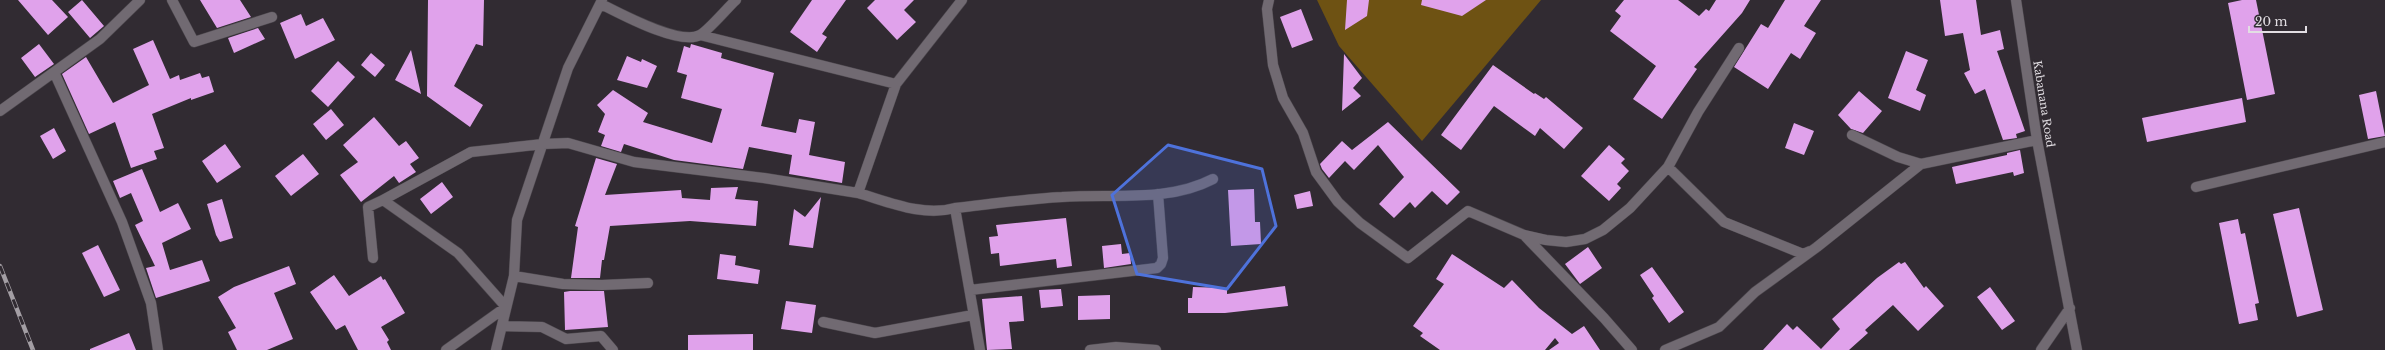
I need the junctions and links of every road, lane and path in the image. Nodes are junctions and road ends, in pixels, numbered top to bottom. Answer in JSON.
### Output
{"nodes":[{"id":1,"x":140,"y":0,"type":"edge"},
{"id":2,"x":172,"y":0,"type":"edge"},
{"id":3,"x":736,"y":0,"type":"edge"},
{"id":4,"x":962,"y":0,"type":"edge"},
{"id":5,"x":1269,"y":0,"type":"edge"},
{"id":6,"x":2016,"y":0,"type":"edge"},
{"id":7,"x":602,"y":2,"type":"edge"},
{"id":8,"x":272,"y":17,"type":"dead end"},
{"id":9,"x":700,"y":35,"type":"junction"},
{"id":10,"x":1739,"y":48,"type":"dead end"},
{"id":11,"x":54,"y":72,"type":"junction"},
{"id":12,"x":896,"y":84,"type":"junction"},
{"id":13,"x":0,"y":111,"type":"edge"},
{"id":14,"x":1852,"y":135,"type":"dead end"},
{"id":15,"x":2037,"y":140,"type":"junction"},
{"id":16,"x":2385,"y":142,"type":"edge"},
{"id":17,"x":543,"y":144,"type":"junction"},
{"id":18,"x":1921,"y":164,"type":"junction"},
{"id":19,"x":1668,"y":167,"type":"junction"},
{"id":20,"x":1213,"y":179,"type":"dead end"},
{"id":21,"x":2196,"y":187,"type":"dead end"},
{"id":22,"x":858,"y":193,"type":"junction"},
{"id":23,"x":1158,"y":194,"type":"junction"},
{"id":24,"x":383,"y":200,"type":"junction"},
{"id":25,"x":955,"y":208,"type":"junction"},
{"id":26,"x":1524,"y":235,"type":"junction"},
{"id":27,"x":1817,"y":247,"type":"junction"},
{"id":28,"x":373,"y":258,"type":"dead end"},
{"id":29,"x":514,"y":276,"type":"junction"},
{"id":30,"x":648,"y":283,"type":"dead end"},
{"id":31,"x":970,"y":290,"type":"junction"},
{"id":32,"x":506,"y":308,"type":"junction"},
{"id":33,"x":2070,"y":308,"type":"junction"},
{"id":34,"x":973,"y":316,"type":"junction"},
{"id":35,"x":823,"y":322,"type":"dead end"},
{"id":36,"x":502,"y":326,"type":"junction"},
{"id":37,"x":158,"y":350,"type":"edge"},
{"id":38,"x":446,"y":350,"type":"edge"},
{"id":39,"x":496,"y":350,"type":"edge"},
{"id":40,"x":613,"y":350,"type":"edge"},
{"id":41,"x":980,"y":350,"type":"edge"},
{"id":42,"x":1090,"y":350,"type":"edge"},
{"id":43,"x":1156,"y":350,"type":"edge"},
{"id":44,"x":1632,"y":350,"type":"edge"},
{"id":45,"x":1665,"y":350,"type":"edge"},
{"id":46,"x":2041,"y":350,"type":"edge"},
{"id":47,"x":2077,"y":350,"type":"edge"}],
"edges":[{"from":1,"to":11,"type":"street"},
{"from":2,"to":8,"type":"street"},
{"from":3,"to":9,"type":"street"},
{"from":4,"to":12,"type":"street"},
{"from":5,"to":26,"type":"street"},
{"from":6,"to":15,"type":"street","name":"Kabanana Road"},
{"from":7,"to":9,"type":"street"},
{"from":7,"to":17,"type":"street"},
{"from":9,"to":12,"type":"street"},
{"from":10,"to":19,"type":"street"},
{"from":11,"to":13,"type":"street"},
{"from":11,"to":37,"type":"street"},
{"from":12,"to":22,"type":"street"},
{"from":14,"to":18,"type":"street"},
{"from":15,"to":18,"type":"street"},
{"from":15,"to":33,"type":"street","name":"Kabanana Road"},
{"from":16,"to":21,"type":"street"},
{"from":17,"to":22,"type":"street"},
{"from":17,"to":24,"type":"street"},
{"from":17,"to":29,"type":"street"},
{"from":18,"to":27,"type":"street"},
{"from":19,"to":26,"type":"street"},
{"from":19,"to":27,"type":"street"},
{"from":20,"to":23,"type":"street"},
{"from":22,"to":25,"type":"street"},
{"from":23,"to":25,"type":"street"},
{"from":23,"to":31,"type":"street"},
{"from":24,"to":28,"type":"street"},
{"from":24,"to":32,"type":"street"},
{"from":25,"to":31,"type":"street"},
{"from":26,"to":44,"type":"street"},
{"from":27,"to":45,"type":"street"},
{"from":29,"to":30,"type":"street"},
{"from":29,"to":32,"type":"street"},
{"from":31,"to":34,"type":"street"},
{"from":32,"to":36,"type":"street"},
{"from":32,"to":38,"type":"street"},
{"from":33,"to":46,"type":"street"},
{"from":33,"to":47,"type":"street","name":"Kabanana Road"},
{"from":34,"to":35,"type":"street"},
{"from":34,"to":41,"type":"street"},
{"from":36,"to":39,"type":"street"},
{"from":36,"to":40,"type":"street"},
{"from":42,"to":43,"type":"street"}]}
